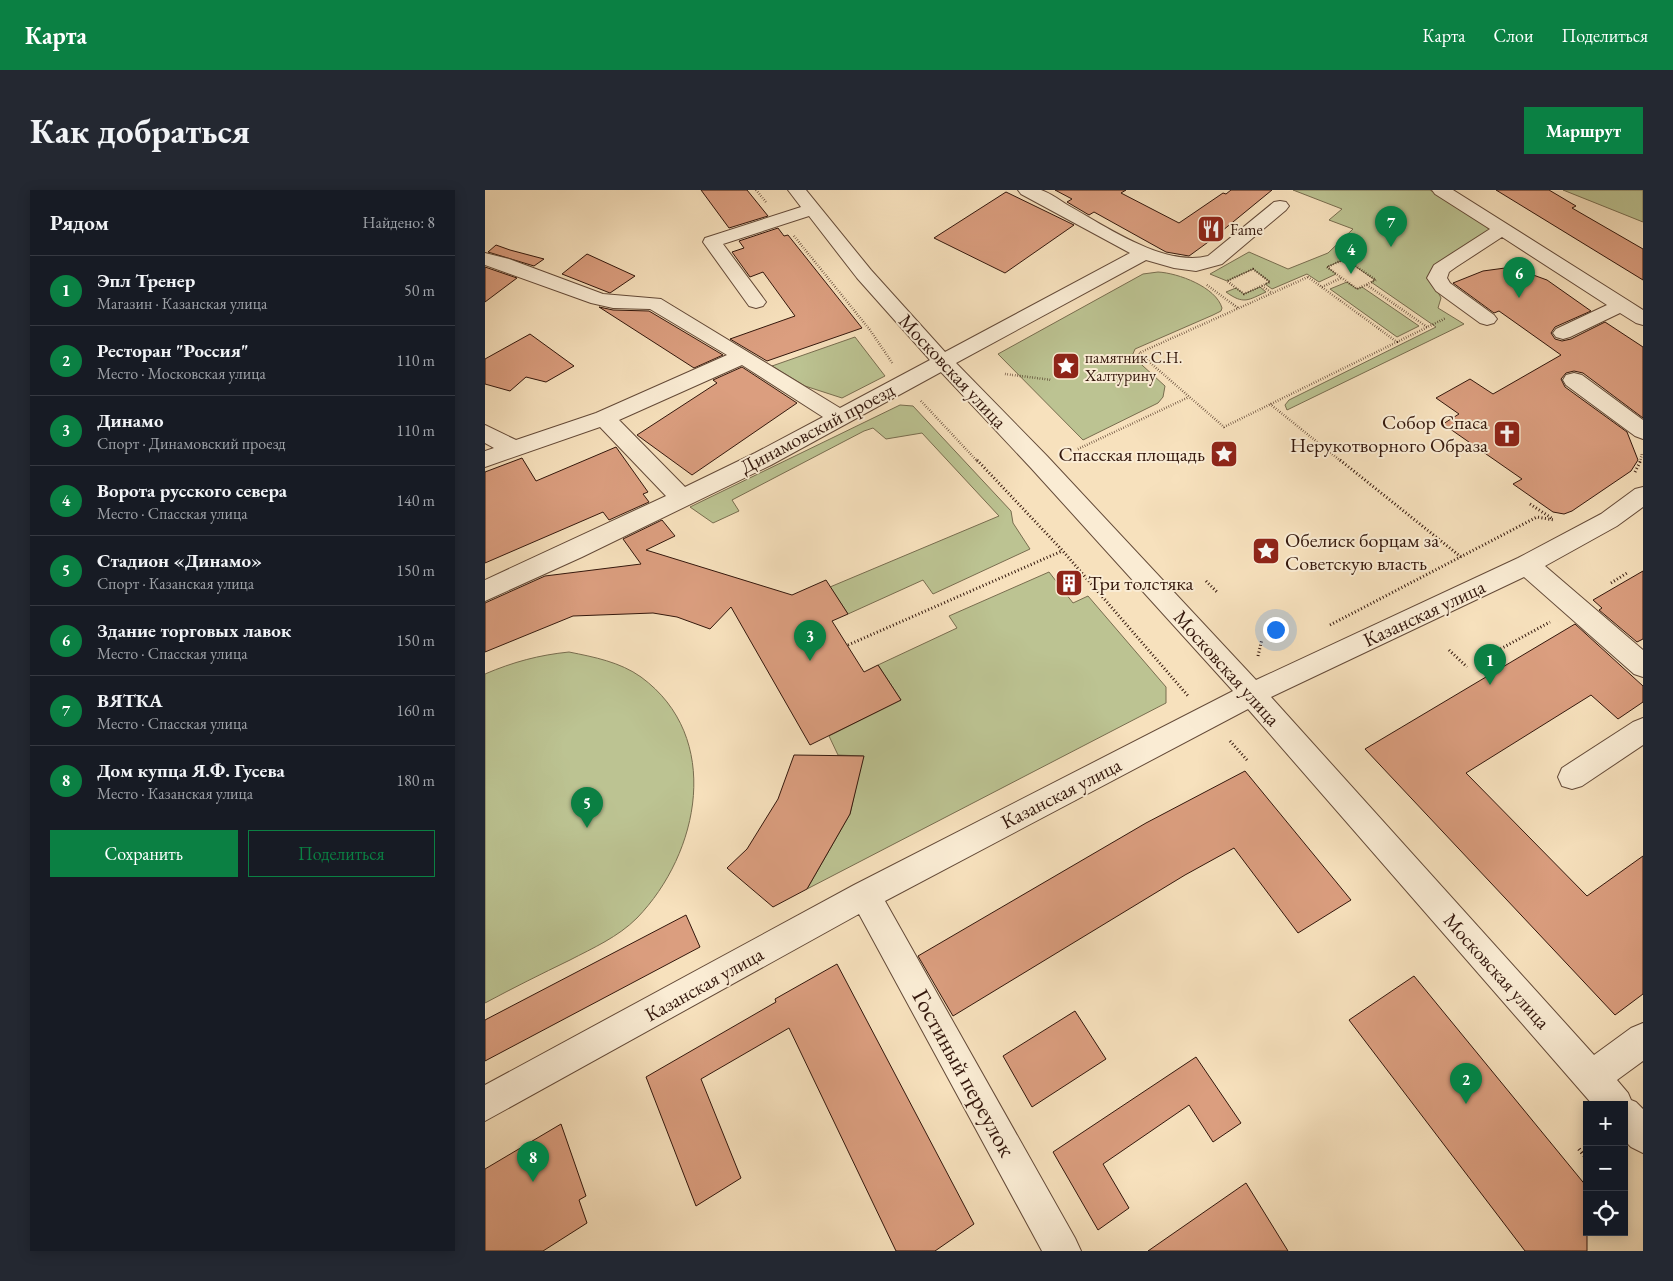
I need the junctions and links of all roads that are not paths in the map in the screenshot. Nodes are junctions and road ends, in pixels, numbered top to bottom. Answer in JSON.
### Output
{"nodes":[{"id":1,"x":797,"y":190,"type":"edge"},
{"id":2,"x":1027,"y":190,"type":"edge"},
{"id":3,"x":1441,"y":190,"type":"edge"},
{"id":4,"x":1280,"y":206,"type":"dead end"},
{"id":5,"x":813,"y":208,"type":"junction"},
{"id":6,"x":1503,"y":229,"type":"junction"},
{"id":7,"x":1143,"y":254,"type":"junction"},
{"id":8,"x":485,"y":259,"type":"edge"},
{"id":9,"x":1450,"y":292,"type":"junction"},
{"id":10,"x":756,"y":302,"type":"dead end"},
{"id":11,"x":1622,"y":306,"type":"junction"},
{"id":12,"x":1451,"y":315,"type":"road end"},
{"id":13,"x":1643,"y":319,"type":"edge"},
{"id":14,"x":1487,"y":320,"type":"dead end"},
{"id":15,"x":1563,"y":333,"type":"dead end"},
{"id":16,"x":743,"y":356,"type":"junction"},
{"id":17,"x":943,"y":361,"type":"junction"},
{"id":18,"x":1574,"y":380,"type":"dead end"},
{"id":19,"x":839,"y":417,"type":"junction"},
{"id":20,"x":604,"y":418,"type":"junction"},
{"id":21,"x":485,"y":433,"type":"edge"},
{"id":22,"x":1642,"y":440,"type":"edge"},
{"id":23,"x":515,"y":449,"type":"junction"},
{"id":24,"x":485,"y":459,"type":"edge"},
{"id":25,"x":1637,"y":485,"type":"edge"},
{"id":26,"x":682,"y":498,"type":"junction"},
{"id":27,"x":1527,"y":565,"type":"junction"},
{"id":28,"x":485,"y":591,"type":"edge"},
{"id":29,"x":1643,"y":666,"type":"edge"},
{"id":30,"x":1252,"y":694,"type":"junction"},
{"id":31,"x":1643,"y":730,"type":"edge"},
{"id":32,"x":1572,"y":777,"type":"dead end"},
{"id":33,"x":865,"y":895,"type":"junction"},
{"id":34,"x":1643,"y":1040,"type":"edge"},
{"id":35,"x":1592,"y":1078,"type":"junction"},
{"id":36,"x":1612,"y":1101,"type":"edge"},
{"id":37,"x":485,"y":1104,"type":"edge"},
{"id":38,"x":1628,"y":1118,"type":"edge"},
{"id":39,"x":1643,"y":1135,"type":"edge"},
{"id":40,"x":1062,"y":1251,"type":"edge"}],
"edges":[{"from":1,"to":5,"type":"street","name":"Московская улица"},
{"from":2,"to":7,"type":"street"},
{"from":3,"to":6,"type":"street"},
{"from":4,"to":7,"type":"street"},
{"from":5,"to":10,"type":"street"},
{"from":5,"to":17,"type":"street","name":"Московская улица"},
{"from":6,"to":9,"type":"street"},
{"from":6,"to":11,"type":"street"},
{"from":7,"to":17,"type":"street","name":"Динамовский проезд"},
{"from":8,"to":16,"type":"street"},
{"from":9,"to":12,"type":"street"},
{"from":9,"to":14,"type":"street"},
{"from":11,"to":13,"type":"street"},
{"from":11,"to":15,"type":"street"},
{"from":16,"to":19,"type":"street"},
{"from":16,"to":20,"type":"street"},
{"from":17,"to":19,"type":"street","name":"Динамовский проезд"},
{"from":17,"to":30,"type":"street","name":"Московская улица"},
{"from":18,"to":22,"type":"street"},
{"from":19,"to":26,"type":"street","name":"Динамовский проезд"},
{"from":20,"to":23,"type":"street"},
{"from":20,"to":26,"type":"street"},
{"from":21,"to":23,"type":"street"},
{"from":23,"to":24,"type":"street"},
{"from":25,"to":27,"type":"street","name":"Казанская улица"},
{"from":26,"to":28,"type":"street","name":"Динамовский проезд"},
{"from":27,"to":29,"type":"street"},
{"from":27,"to":30,"type":"street","name":"Казанская улица"},
{"from":30,"to":33,"type":"street","name":"Казанская улица"},
{"from":30,"to":35,"type":"street","name":"Московская улица"},
{"from":31,"to":32,"type":"street"},
{"from":33,"to":37,"type":"street","name":"Казанская улица"},
{"from":33,"to":40,"type":"street","name":"Гостиный переулок"},
{"from":34,"to":35,"type":"street"},
{"from":35,"to":36,"type":"street","name":"Московская улица"},
{"from":38,"to":39,"type":"street"}]}
